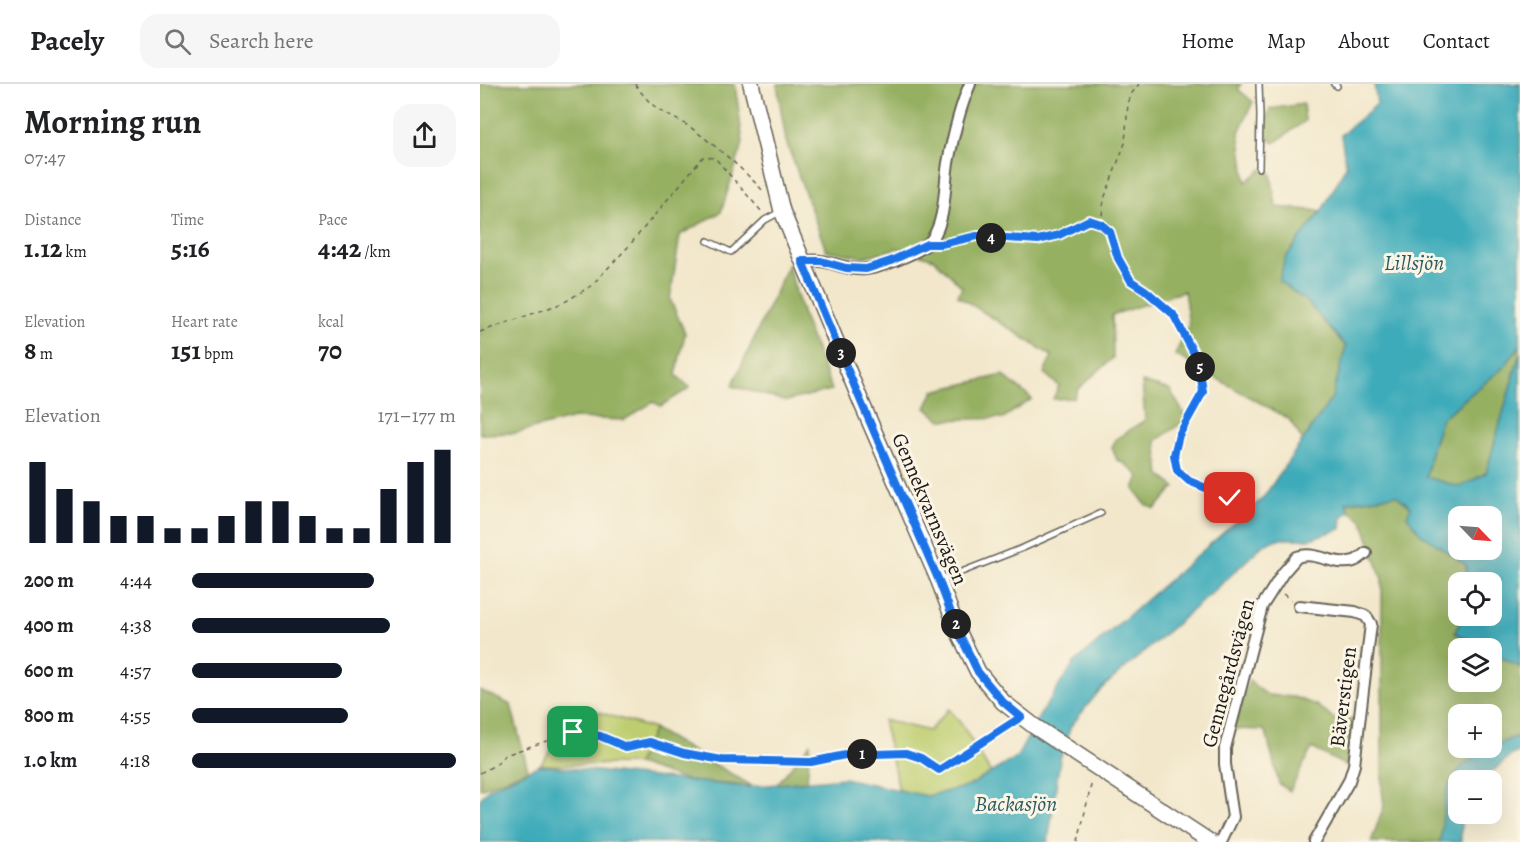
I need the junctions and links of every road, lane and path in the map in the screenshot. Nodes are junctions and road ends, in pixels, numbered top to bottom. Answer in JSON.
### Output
{"nodes":[{"id":1,"x":635,"y":84,"type":"edge"},
{"id":2,"x":752,"y":84,"type":"edge"},
{"id":3,"x":970,"y":84,"type":"edge"},
{"id":4,"x":1139,"y":84,"type":"edge"},
{"id":5,"x":1259,"y":84,"type":"edge"},
{"id":6,"x":1259,"y":168,"type":"dead end"},
{"id":7,"x":768,"y":196,"type":"dead end"},
{"id":8,"x":776,"y":214,"type":"junction"},
{"id":9,"x":1101,"y":224,"type":"junction"},
{"id":10,"x":708,"y":241,"type":"dead end"},
{"id":11,"x":927,"y":244,"type":"junction"},
{"id":12,"x":802,"y":261,"type":"junction"},
{"id":13,"x":480,"y":332,"type":"edge"},
{"id":14,"x":1247,"y":507,"type":"dead end"},
{"id":15,"x":1101,"y":513,"type":"dead end"},
{"id":16,"x":1366,"y":553,"type":"dead end"},
{"id":17,"x":939,"y":581,"type":"junction"},
{"id":18,"x":1274,"y":587,"type":"junction"},
{"id":19,"x":1299,"y":606,"type":"joint"},
{"id":20,"x":1028,"y":721,"type":"junction"},
{"id":21,"x":1095,"y":765,"type":"junction"},
{"id":22,"x":480,"y":773,"type":"edge"},
{"id":23,"x":1078,"y":842,"type":"edge"},
{"id":24,"x":1210,"y":842,"type":"edge"},
{"id":25,"x":1221,"y":842,"type":"edge"},
{"id":26,"x":1314,"y":842,"type":"edge"}],
"edges":[{"from":1,"to":7,"type":"path"},
{"from":2,"to":8,"type":"street","name":"Gennekvarnsvägen"},
{"from":3,"to":11,"type":"street"},
{"from":4,"to":9,"type":"path"},
{"from":5,"to":6,"type":"lane"},
{"from":8,"to":10,"type":"lane"},
{"from":8,"to":12,"type":"street","name":"Gennekvarnsvägen"},
{"from":8,"to":13,"type":"path"},
{"from":9,"to":11,"type":"path"},
{"from":9,"to":14,"type":"path"},
{"from":11,"to":12,"type":"street"},
{"from":12,"to":17,"type":"street","name":"Gennekvarnsvägen"},
{"from":15,"to":17,"type":"lane"},
{"from":16,"to":18,"type":"street","name":"Gennegårdsvägen"},
{"from":17,"to":20,"type":"street","name":"Gennekvarnsvägen"},
{"from":18,"to":19,"type":"path"},
{"from":18,"to":25,"type":"street","name":"Gennegårdsvägen"},
{"from":19,"to":26,"type":"street","name":"Bäverstigen"},
{"from":20,"to":21,"type":"street","name":"Gennekvarnsvägen"},
{"from":20,"to":22,"type":"path"},
{"from":21,"to":23,"type":"path"},
{"from":21,"to":24,"type":"street","name":"Gennekvarnsvägen"}]}
